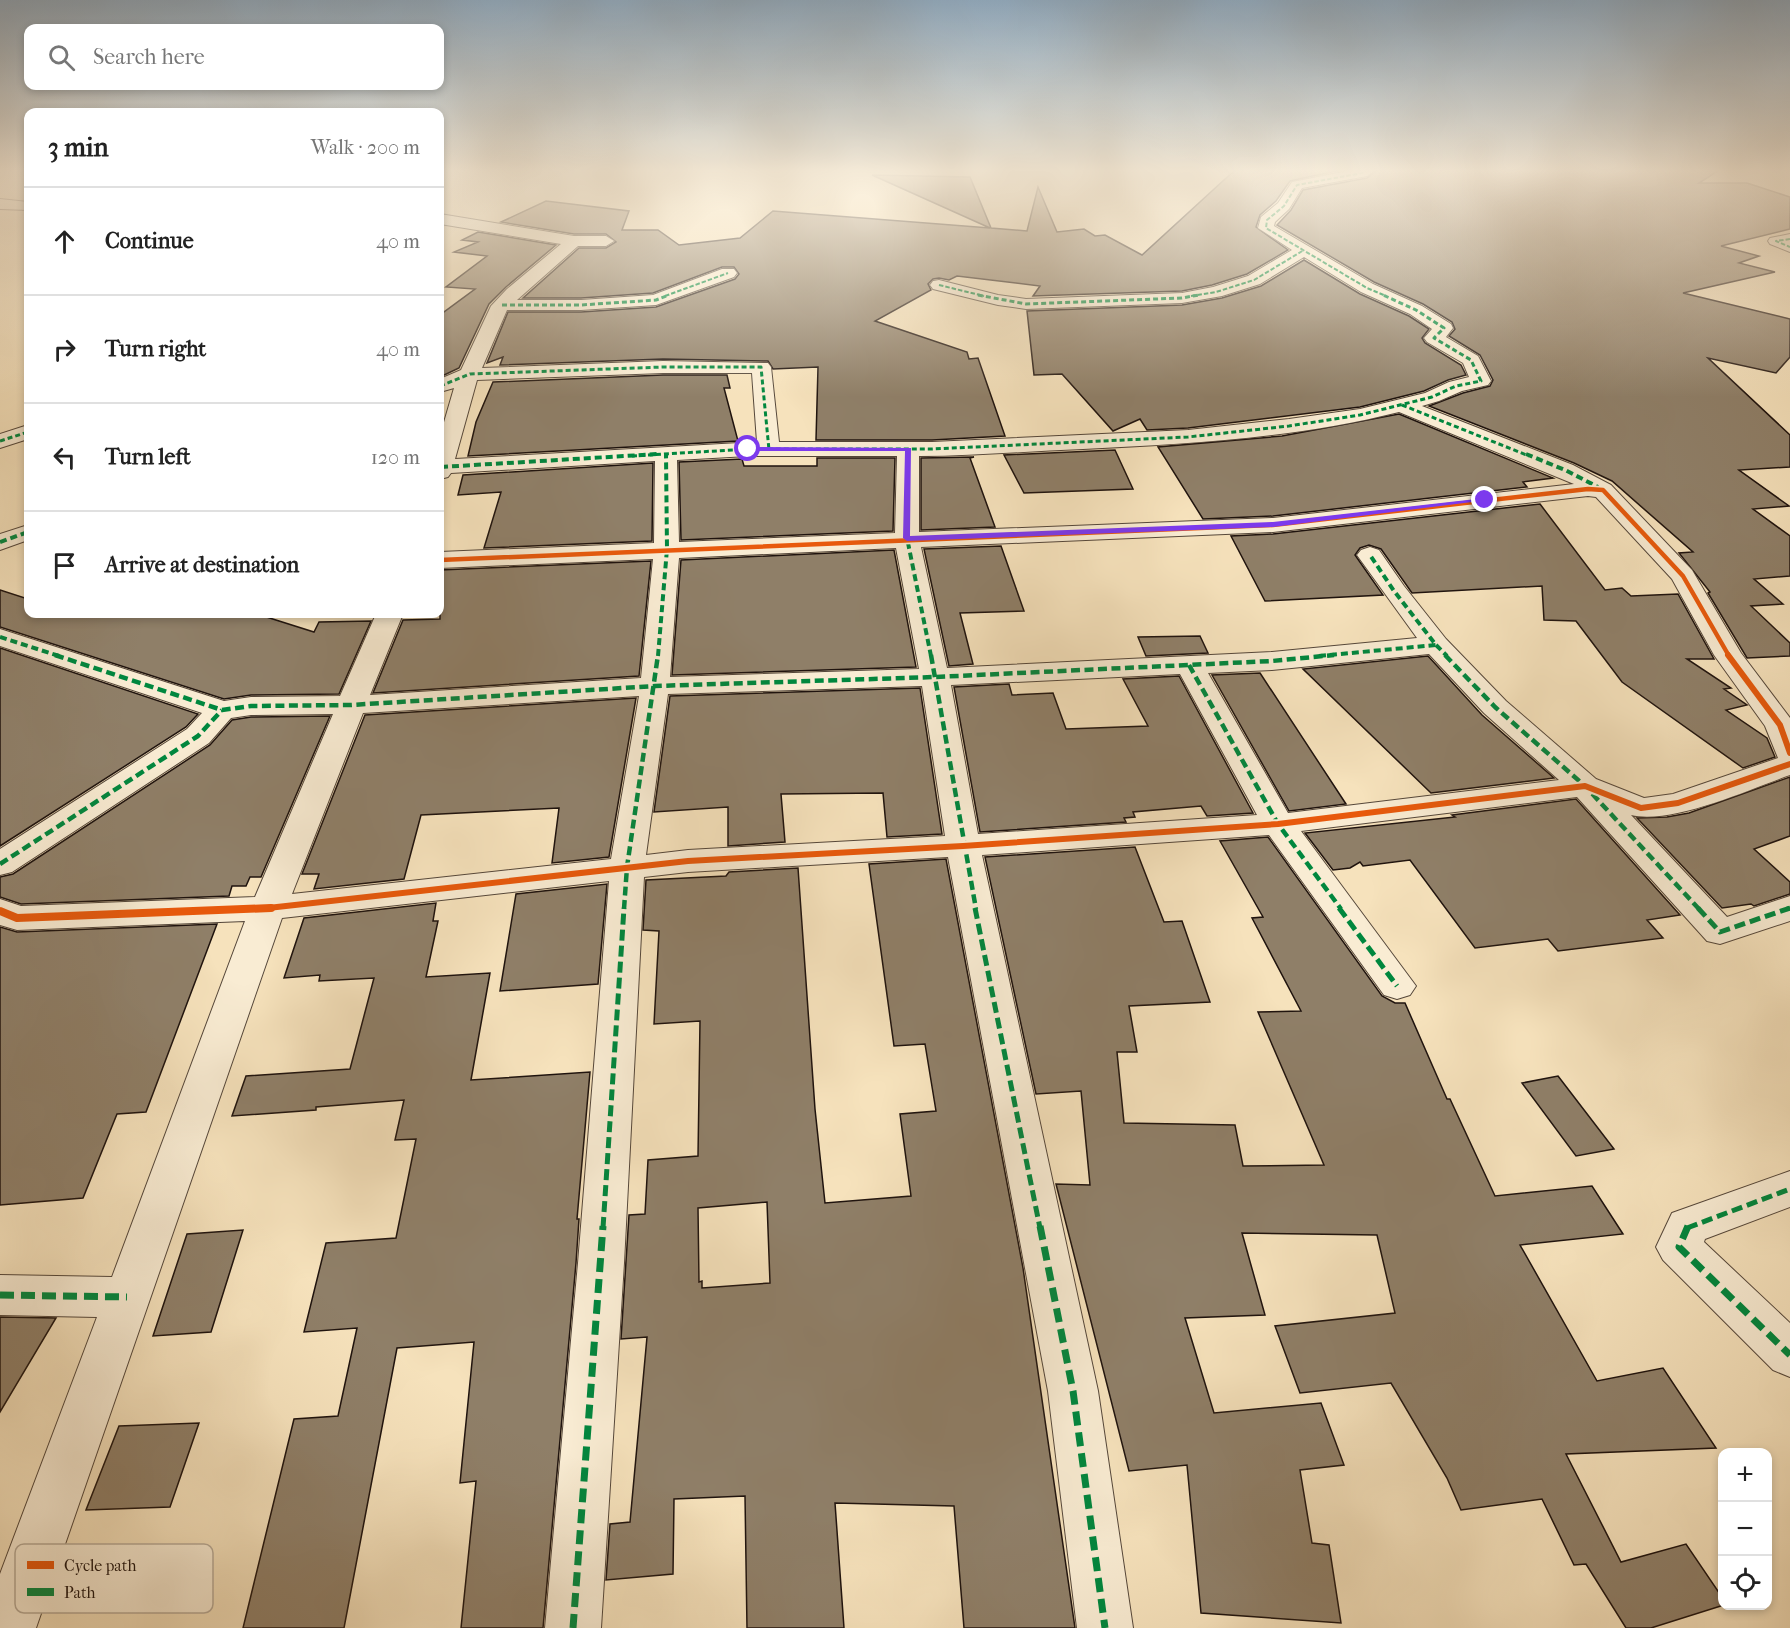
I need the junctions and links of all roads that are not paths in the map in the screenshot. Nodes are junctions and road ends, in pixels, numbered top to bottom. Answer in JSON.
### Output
{"nodes":[{"id":1,"x":569,"y":245,"type":"edge"},
{"id":2,"x":1295,"y":245,"type":"edge"},
{"id":3,"x":1304,"y":250,"type":"junction"},
{"id":4,"x":728,"y":273,"type":"dead end"},
{"id":5,"x":939,"y":285,"type":"dead end"},
{"id":6,"x":502,"y":305,"type":"junction"},
{"id":7,"x":470,"y":374,"type":"junction"},
{"id":8,"x":444,"y":384,"type":"edge"},
{"id":9,"x":1401,"y":405,"type":"junction"},
{"id":10,"x":24,"y":433,"type":"edge"},
{"id":11,"x":0,"y":441,"type":"edge"},
{"id":12,"x":909,"y":449,"type":"junction"},
{"id":13,"x":769,"y":450,"type":"junction"},
{"id":14,"x":666,"y":454,"type":"junction"},
{"id":15,"x":444,"y":457,"type":"edge"},
{"id":16,"x":444,"y":470,"type":"edge"},
{"id":17,"x":1603,"y":490,"type":"junction"},
{"id":18,"x":24,"y":533,"type":"edge"},
{"id":19,"x":907,"y":538,"type":"junction"},
{"id":20,"x":0,"y":542,"type":"edge"},
{"id":21,"x":667,"y":549,"type":"junction"},
{"id":22,"x":1370,"y":555,"type":"dead end"},
{"id":23,"x":444,"y":560,"type":"edge"},
{"id":24,"x":387,"y":618,"type":"edge"},
{"id":25,"x":0,"y":637,"type":"edge"},
{"id":26,"x":1436,"y":645,"type":"junction"},
{"id":27,"x":1189,"y":665,"type":"junction"},
{"id":28,"x":935,"y":677,"type":"junction"},
{"id":29,"x":655,"y":686,"type":"junction"},
{"id":30,"x":351,"y":705,"type":"junction"},
{"id":31,"x":222,"y":710,"type":"junction"},
{"id":32,"x":1790,"y":753,"type":"edge"},
{"id":33,"x":1790,"y":764,"type":"edge"},
{"id":34,"x":1585,"y":786,"type":"junction"},
{"id":35,"x":1278,"y":824,"type":"junction"},
{"id":36,"x":963,"y":846,"type":"junction"},
{"id":37,"x":0,"y":864,"type":"edge"},
{"id":38,"x":627,"y":867,"type":"junction"},
{"id":39,"x":268,"y":908,"type":"junction"},
{"id":40,"x":1790,"y":908,"type":"edge"},
{"id":41,"x":0,"y":911,"type":"edge"},
{"id":42,"x":1397,"y":986,"type":"dead end"},
{"id":43,"x":1790,"y":1189,"type":"edge"},
{"id":44,"x":0,"y":1295,"type":"edge"},
{"id":45,"x":127,"y":1297,"type":"junction"},
{"id":46,"x":1790,"y":1355,"type":"edge"},
{"id":47,"x":38,"y":1544,"type":"edge"},
{"id":48,"x":15,"y":1609,"type":"edge"},
{"id":49,"x":8,"y":1628,"type":"edge"},
{"id":50,"x":573,"y":1628,"type":"edge"},
{"id":51,"x":1105,"y":1628,"type":"edge"}],
"edges":[{"from":1,"to":6,"type":"street"},
{"from":2,"to":3,"type":"street"},
{"from":3,"to":5,"type":"street"},
{"from":3,"to":9,"type":"street"},
{"from":4,"to":6,"type":"street"},
{"from":6,"to":7,"type":"street"},
{"from":7,"to":8,"type":"street"},
{"from":7,"to":13,"type":"street"},
{"from":7,"to":15,"type":"street"},
{"from":9,"to":12,"type":"street"},
{"from":9,"to":17,"type":"street"},
{"from":10,"to":11,"type":"street"},
{"from":12,"to":13,"type":"street"},
{"from":12,"to":19,"type":"street"},
{"from":13,"to":14,"type":"street"},
{"from":14,"to":16,"type":"street"},
{"from":14,"to":21,"type":"street"},
{"from":17,"to":19,"type":"street"},
{"from":17,"to":32,"type":"street"},
{"from":18,"to":20,"type":"street"},
{"from":19,"to":21,"type":"street"},
{"from":19,"to":28,"type":"street"},
{"from":21,"to":23,"type":"street"},
{"from":21,"to":29,"type":"street"},
{"from":22,"to":26,"type":"street"},
{"from":24,"to":30,"type":"street"},
{"from":25,"to":31,"type":"street"},
{"from":26,"to":27,"type":"street"},
{"from":26,"to":34,"type":"street"},
{"from":27,"to":28,"type":"street"},
{"from":27,"to":35,"type":"street"},
{"from":28,"to":29,"type":"street"},
{"from":28,"to":36,"type":"street"},
{"from":29,"to":30,"type":"street"},
{"from":29,"to":38,"type":"street"},
{"from":30,"to":31,"type":"street"},
{"from":30,"to":39,"type":"street"},
{"from":31,"to":37,"type":"street"},
{"from":33,"to":34,"type":"street"},
{"from":34,"to":35,"type":"street"},
{"from":34,"to":40,"type":"street"},
{"from":35,"to":36,"type":"street"},
{"from":35,"to":42,"type":"street"},
{"from":36,"to":38,"type":"street"},
{"from":36,"to":51,"type":"street"},
{"from":38,"to":39,"type":"street"},
{"from":38,"to":50,"type":"street"},
{"from":39,"to":41,"type":"street"},
{"from":39,"to":45,"type":"street"},
{"from":43,"to":46,"type":"street"},
{"from":44,"to":45,"type":"street"},
{"from":45,"to":47,"type":"street"},
{"from":48,"to":49,"type":"street"}]}
